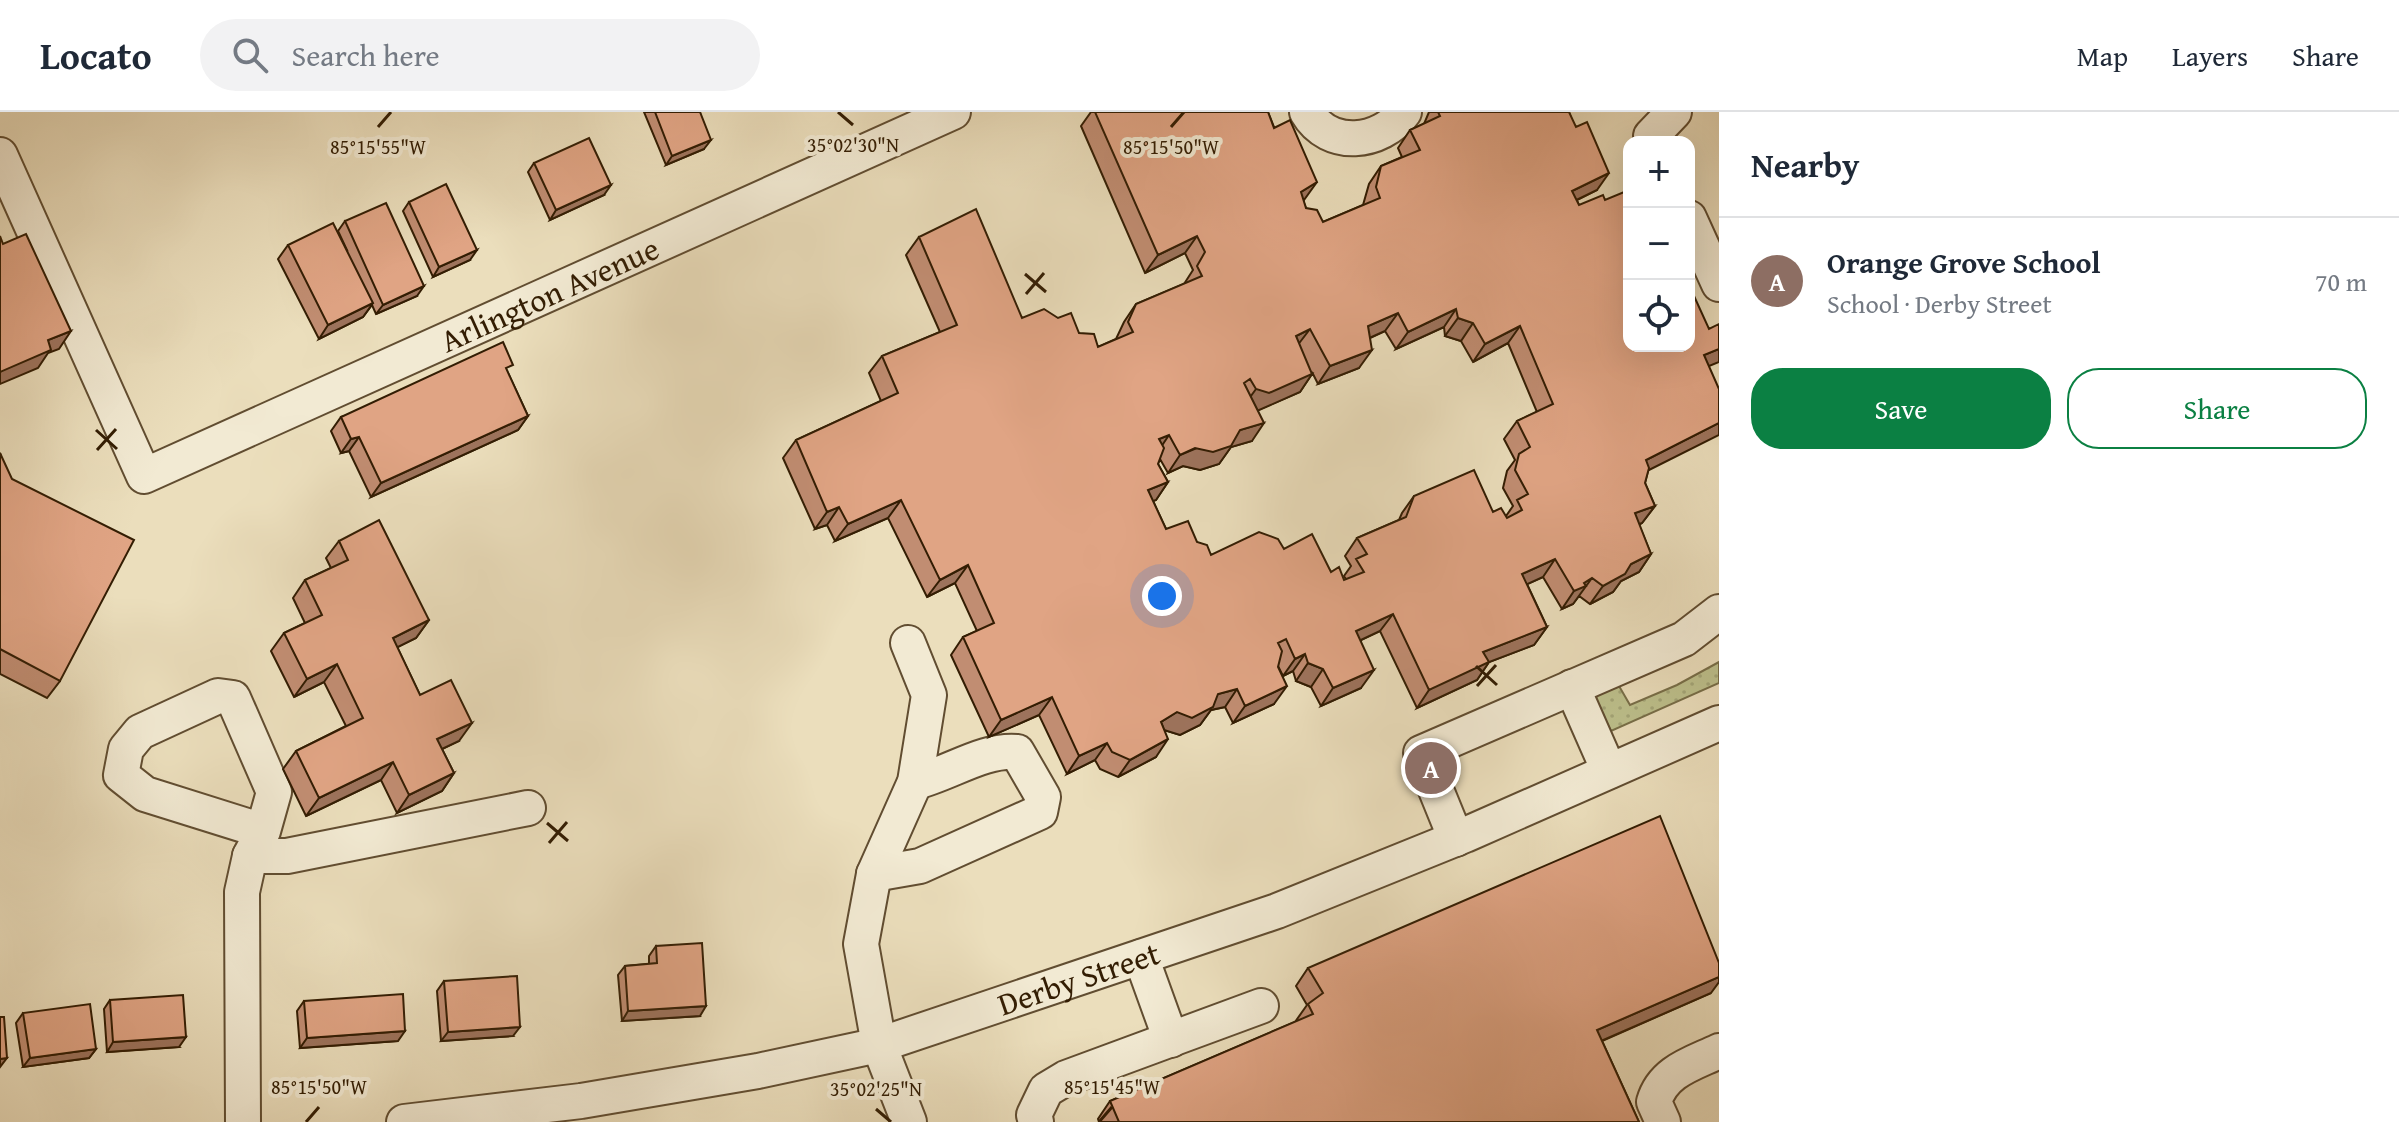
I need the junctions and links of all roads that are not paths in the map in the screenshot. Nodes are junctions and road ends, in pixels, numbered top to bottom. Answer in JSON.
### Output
{"nodes":[{"id":1,"x":953,"y":112,"type":"edge"},
{"id":2,"x":1307,"y":112,"type":"edge"},
{"id":3,"x":1404,"y":112,"type":"edge"},
{"id":4,"x":1674,"y":112,"type":"edge"},
{"id":5,"x":1651,"y":136,"type":"edge"},
{"id":6,"x":0,"y":155,"type":"edge"},
{"id":7,"x":1695,"y":231,"type":"edge"},
{"id":8,"x":1719,"y":284,"type":"edge"},
{"id":9,"x":1719,"y":612,"type":"edge"},
{"id":10,"x":908,"y":643,"type":"dead end"},
{"id":11,"x":1572,"y":687,"type":"junction"},
{"id":12,"x":1719,"y":723,"type":"edge"},
{"id":13,"x":1609,"y":771,"type":"junction"},
{"id":14,"x":915,"y":782,"type":"junction"},
{"id":15,"x":528,"y":808,"type":"dead end"},
{"id":16,"x":1456,"y":839,"type":"junction"},
{"id":17,"x":256,"y":844,"type":"junction"},
{"id":18,"x":874,"y":874,"type":"junction"},
{"id":19,"x":1141,"y":957,"type":"junction"},
{"id":20,"x":1261,"y":1006,"type":"dead end"},
{"id":21,"x":1171,"y":1040,"type":"junction"},
{"id":22,"x":879,"y":1045,"type":"junction"},
{"id":23,"x":1719,"y":1051,"type":"edge"},
{"id":24,"x":243,"y":1122,"type":"edge"},
{"id":25,"x":404,"y":1122,"type":"edge"},
{"id":26,"x":909,"y":1122,"type":"edge"},
{"id":27,"x":1036,"y":1122,"type":"edge"},
{"id":28,"x":1663,"y":1122,"type":"edge"}],
"edges":[{"from":1,"to":6,"type":"street","name":"Arlington Avenue"},
{"from":2,"to":3,"type":"street"},
{"from":4,"to":5,"type":"street"},
{"from":7,"to":8,"type":"street"},
{"from":9,"to":11,"type":"street"},
{"from":10,"to":14,"type":"street"},
{"from":11,"to":13,"type":"street"},
{"from":11,"to":16,"type":"street"},
{"from":12,"to":13,"type":"street","name":"Derby Street"},
{"from":13,"to":16,"type":"street","name":"Derby Street"},
{"from":14,"to":18,"type":"street"},
{"from":14,"to":18,"type":"street"},
{"from":15,"to":17,"type":"street"},
{"from":16,"to":19,"type":"street","name":"Derby Street"},
{"from":17,"to":17,"type":"street"},
{"from":17,"to":24,"type":"street"},
{"from":18,"to":22,"type":"street"},
{"from":19,"to":21,"type":"street"},
{"from":19,"to":22,"type":"street","name":"Derby Street"},
{"from":20,"to":21,"type":"street"},
{"from":21,"to":27,"type":"street"},
{"from":22,"to":25,"type":"street","name":"Derby Street"},
{"from":22,"to":26,"type":"street"},
{"from":23,"to":28,"type":"street"}]}
